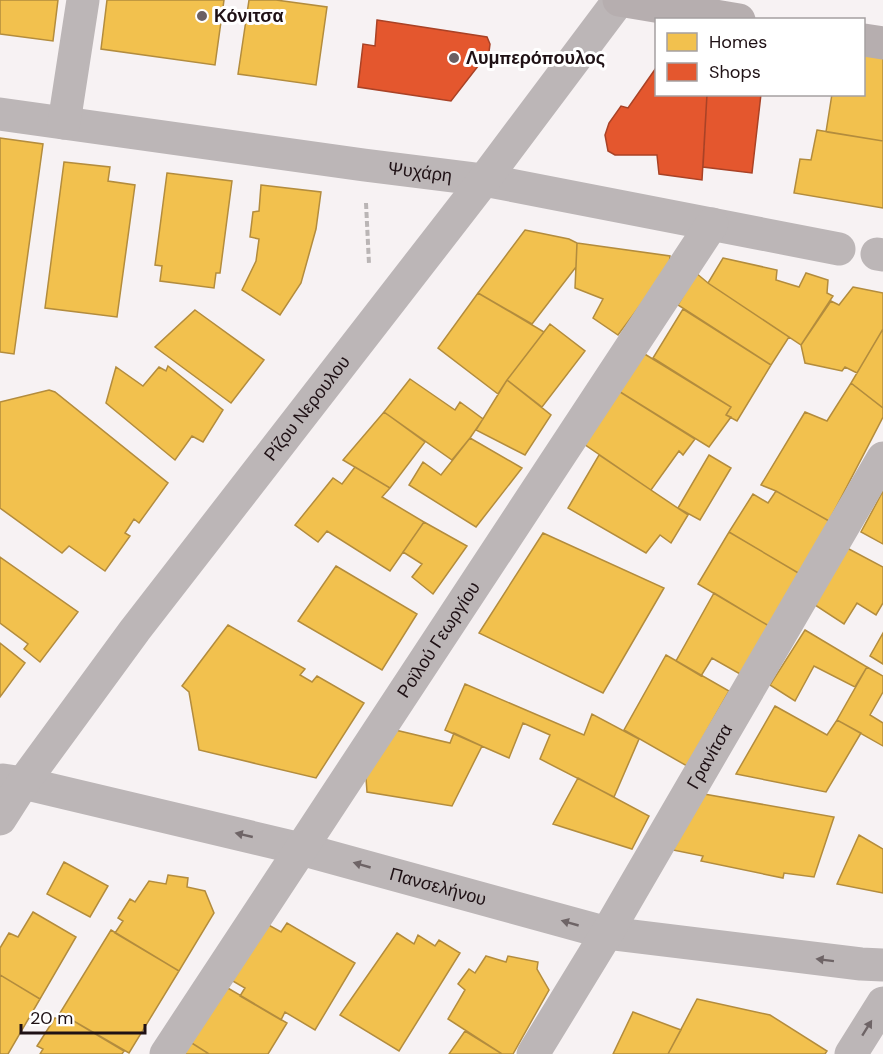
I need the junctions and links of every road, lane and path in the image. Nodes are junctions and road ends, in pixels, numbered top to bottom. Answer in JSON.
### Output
{"nodes":[{"id":1,"x":83,"y":0,"type":"edge"},
{"id":2,"x":619,"y":0,"type":"edge"},
{"id":3,"x":728,"y":18,"type":"edge"},
{"id":4,"x":865,"y":40,"type":"edge"},
{"id":5,"x":883,"y":43,"type":"edge"},
{"id":6,"x":0,"y":114,"type":"edge"},
{"id":7,"x":64,"y":123,"type":"junction"},
{"id":8,"x":364,"y":165,"type":"junction"},
{"id":9,"x":484,"y":180,"type":"junction"},
{"id":10,"x":712,"y":224,"type":"junction"},
{"id":11,"x":839,"y":249,"type":"dead end"},
{"id":12,"x":369,"y":268,"type":"dead end"},
{"id":13,"x":883,"y":458,"type":"edge"},
{"id":14,"x":12,"y":782,"type":"edge"},
{"id":15,"x":0,"y":819,"type":"edge"},
{"id":16,"x":302,"y":849,"type":"junction"},
{"id":17,"x":607,"y":933,"type":"junction"},
{"id":18,"x":883,"y":965,"type":"edge"},
{"id":19,"x":883,"y":1003,"type":"edge"},
{"id":20,"x":166,"y":1054,"type":"edge"},
{"id":21,"x":534,"y":1054,"type":"edge"},
{"id":22,"x":850,"y":1054,"type":"edge"}],
"edges":[{"from":1,"to":7,"type":"street"},
{"from":2,"to":3,"type":"main road"},
{"from":2,"to":9,"type":"street","name":"Ρίζου Νερουλου"},
{"from":4,"to":5,"type":"main road"},
{"from":6,"to":7,"type":"street","name":"Ψυχάρη"},
{"from":7,"to":8,"type":"street","name":"Ψυχάρη"},
{"from":8,"to":9,"type":"street","name":"Ψυχάρη"},
{"from":8,"to":12,"type":"path"},
{"from":9,"to":10,"type":"street","name":"Ψυχάρη"},
{"from":9,"to":14,"type":"street","name":"Ρίζου Νερουλου"},
{"from":10,"to":11,"type":"street","name":"Ψυχάρη"},
{"from":10,"to":16,"type":"street","name":"Ροϊλού Γεωργίου"},
{"from":13,"to":17,"type":"street","name":"Γρανίτσα"},
{"from":14,"to":15,"type":"street","name":"Ρίζου Νερουλου"},
{"from":16,"to":14,"type":"street","name":"Πανσελήνου","one_way":true},
{"from":17,"to":16,"type":"street","name":"Πανσελήνου","one_way":true},
{"from":16,"to":20,"type":"street","name":"Ροϊλού Γεωργίου"},
{"from":18,"to":17,"type":"street","name":"Πανσελήνου","one_way":true},
{"from":17,"to":21,"type":"street","name":"Γρανίτσα"},
{"from":22,"to":19,"type":"street","one_way":true}]}
